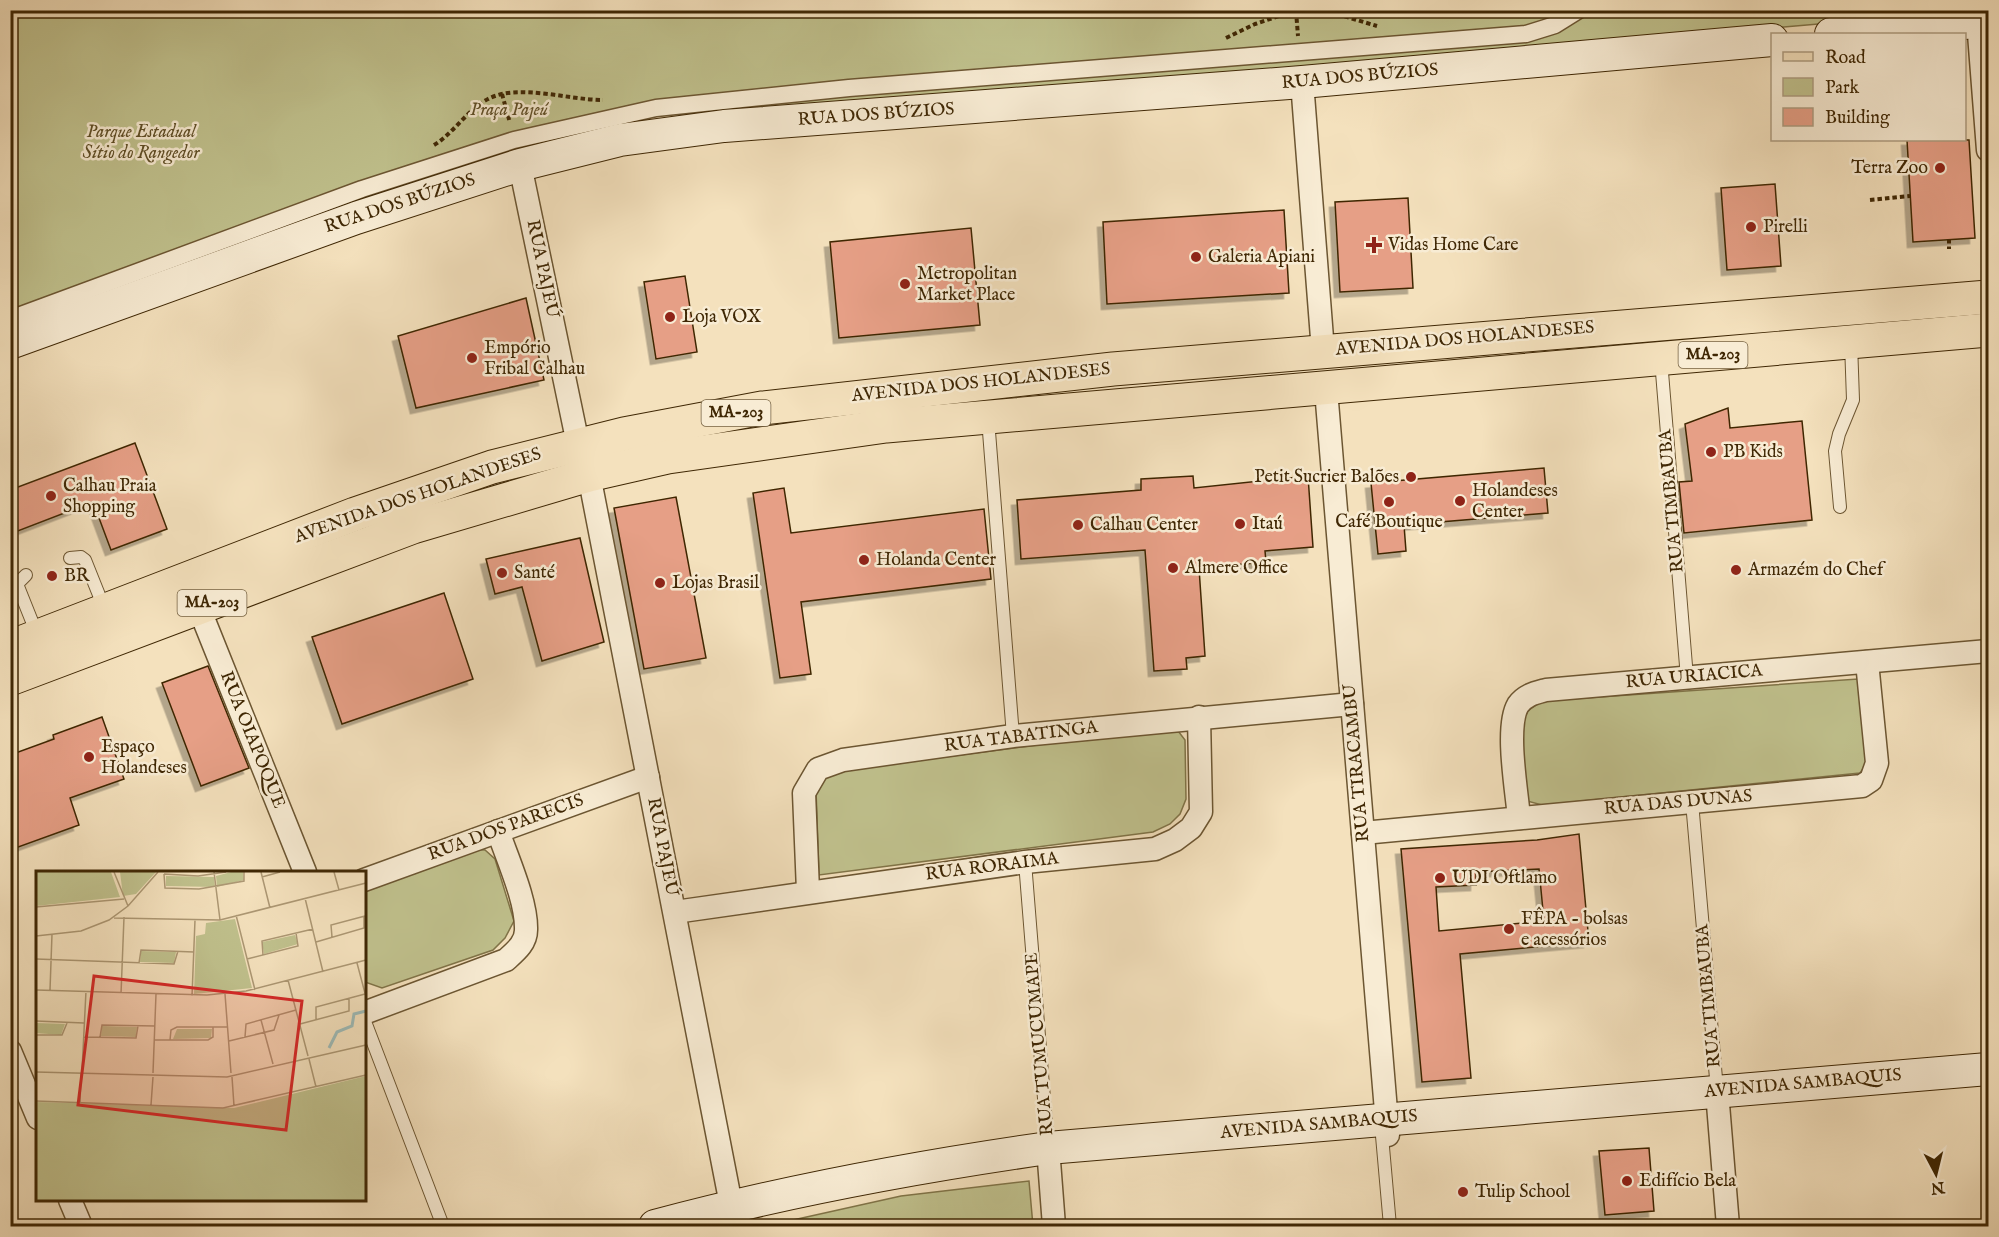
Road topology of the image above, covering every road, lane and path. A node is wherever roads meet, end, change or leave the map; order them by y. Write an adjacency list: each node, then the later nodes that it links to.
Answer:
1 (1579, 10): 13 (street)
2 (1983, 21): 3 (main road); 6 (street)
3 (1843, 33)
4 (1771, 40): 5 (main road, RUA DOS BÚZIOS)
5 (1302, 82): 7 (main road, RUA DOS BÚZIOS); 19 (street)
6 (1989, 150)
7 (520, 165): 17 (main road, RUA DOS BÚZIOS); 25 (street, RUA PAJEÚ)
8 (1910, 196): 9 (path)
9 (1869, 200)
10 (1949, 239): 11 (path)
11 (1949, 249)
12 (1989, 297): 14 (main road, AVENIDA DOS HOLANDESES / MA-203)
13 (10, 319)
14 (1567, 330): 18 (main road, AVENIDA DOS HOLANDESES / MA-203); 21 (main road)
15 (1989, 330): 16 (main road, AVENIDA DOS HOLANDESES / MA-203)
16 (1851, 342): 20 (main road, AVENIDA DOS HOLANDESES / MA-203); 27 (lane)
17 (10, 343)
18 (1397, 344): 19 (main road, AVENIDA DOS HOLANDESES / MA-203); 23 (main road)
19 (1323, 351): 25 (main road, AVENIDA DOS HOLANDESES / MA-203)
20 (1661, 360): 21 (main road, AVENIDA DOS HOLANDESES / MA-203); 35 (lane, RUA TIMBAUBA)
21 (1437, 380): 22 (main road, AVENIDA DOS HOLANDESES / MA-203)
22 (1326, 390): 23 (main road, AVENIDA DOS HOLANDESES / MA-203); 37 (street, RUA TIRACAMBU)
23 (1237, 397): 24 (main road, AVENIDA DOS HOLANDESES / MA-203)
24 (988, 418): 26 (main road, AVENIDA DOS HOLANDESES / MA-203); 39 (lane)
25 (578, 444): 31 (main road, AVENIDA DOS HOLANDESES / MA-203)
26 (589, 475): 30 (main road, AVENIDA DOS HOLANDESES / MA-203); 40 (street, RUA PAJEÚ)
27 (1840, 507)
28 (70, 558): 31 (lane)
29 (26, 575): 32 (lane)
30 (199, 608): 36 (main road, AVENIDA DOS HOLANDESES / MA-203); 46 (street, RUA OIAPOQUE)
31 (105, 611): 32 (main road, AVENIDA DOS HOLANDESES / MA-203)
32 (24, 642)
33 (1989, 651): 34 (street, RUA URIACICA)
34 (1867, 662): 35 (street, RUA URIACICA); 41 (street, RUA DAS DUNAS)
35 (1687, 678): 42 (street, RUA URIACICA)
36 (10, 679)
37 (1352, 704): 38 (street, RUA TABATINGA); 44 (street, RUA TIRACAMBU)
38 (1199, 717): 39 (street, RUA TABATINGA); 45 (street, RUA RORAIMA)
39 (1013, 736): 48 (street, RUA TABATINGA)
40 (648, 777): 43 (street, RUA DOS PARECIS); 49 (street, RUA PAJEÚ)
41 (1692, 802): 42 (street, RUA DAS DUNAS); 55 (lane, RUA TIMBAUBA)
42 (1519, 818): 44 (street, RUA DAS DUNAS)
43 (498, 831): 47 (street, RUA DOS PARECIS); 50 (street)
44 (1363, 833): 57 (street, RUA TIRACAMBU)
45 (1025, 862): 48 (street, RUA RORAIMA); 58 (lane, RUA TUMUCUMAPE)
46 (304, 871)
47 (366, 879)
48 (808, 891): 49 (street, RUA RORAIMA)
49 (675, 912): 60 (street, RUA PAJEÚ)
50 (366, 1012)
51 (366, 1025): 62 (lane)
52 (10, 1052): 56 (street)
53 (1989, 1069): 55 (main road, AVENIDA SAMBAQUIS)
54 (1989, 1085): 55 (main road, AVENIDA SAMBAQUIS)
55 (1718, 1100): 57 (main road, AVENIDA SAMBAQUIS); 66 (street, RUA TIMBAUBA)
56 (36, 1113)
57 (1386, 1130): 58 (main road, AVENIDA SAMBAQUIS); 65 (lane, RUA TIRACAMBU)
58 (1048, 1156): 60 (main road, AVENIDA SAMBAQUIS); 64 (street, RUA TUMUCUMAPE)
59 (70, 1201): 61 (street)
60 (726, 1217): 63 (main road, AVENIDA SAMBAQUIS)
61 (81, 1227)
62 (443, 1227)
63 (655, 1227)
64 (1054, 1227)
65 (1390, 1227)
66 (1728, 1227)

